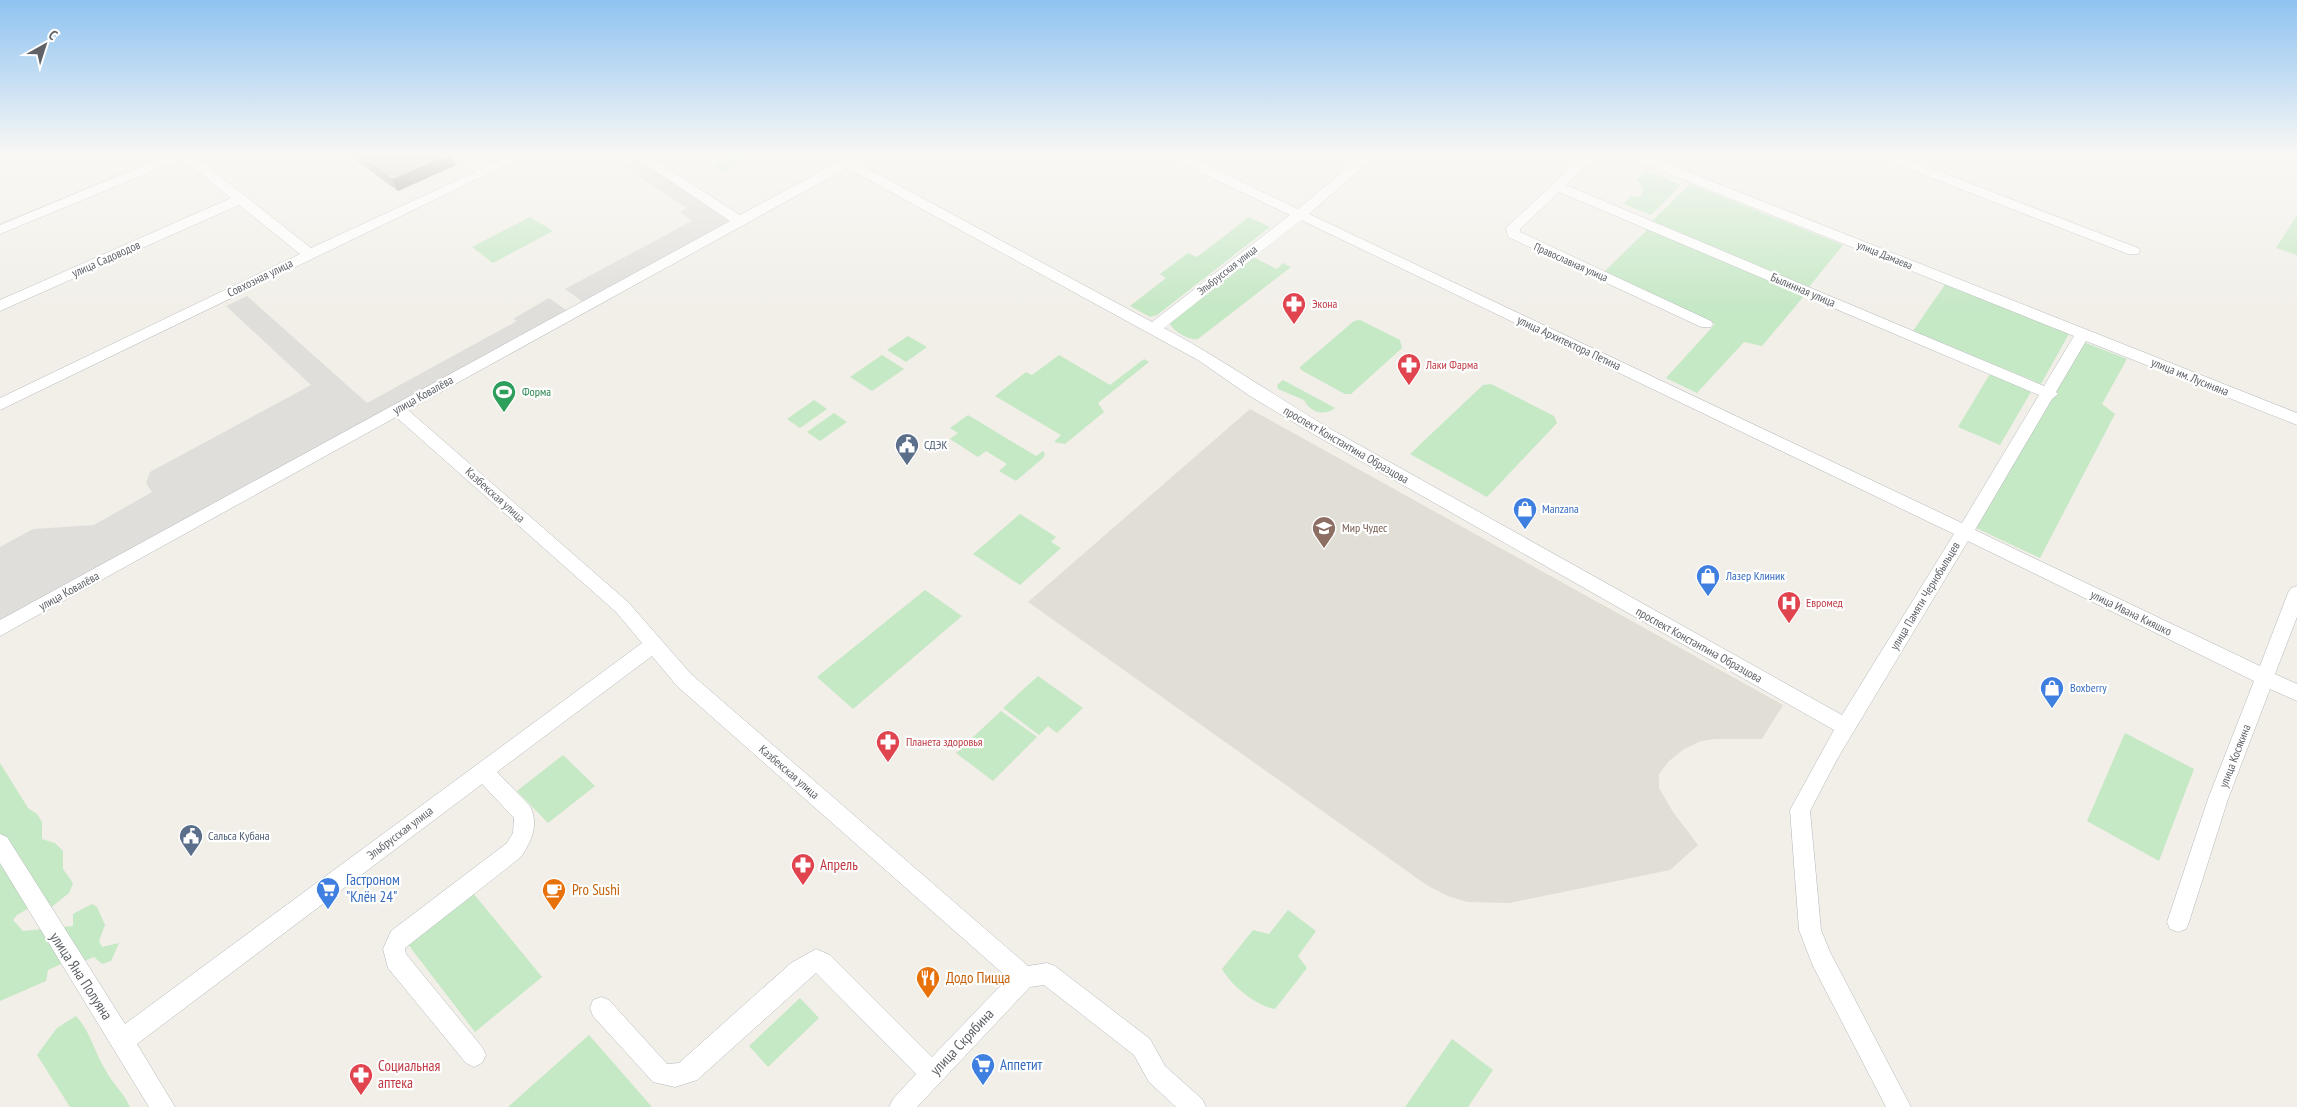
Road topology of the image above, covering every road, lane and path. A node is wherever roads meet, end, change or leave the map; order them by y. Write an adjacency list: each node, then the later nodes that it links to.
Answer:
1 (59, 206): 16 (street)
2 (226, 206): 19 (street, улица Садоводов)
3 (246, 206): 18 (street)
4 (412, 206): 18 (street, Совхозная улица)
5 (715, 206): 15 (street)
6 (768, 206): 15 (street, улица Ковалёва)
7 (926, 206): 21 (street, проспект Константина Образцова)
8 (1280, 206): 14 (street, улица Архитектора Петина)
9 (1310, 206): 14 (street, Эльбрусская улица)
10 (1536, 206): 20 (street, Православная улица)
11 (1603, 206): 23 (street, Былинная улица)
12 (1761, 206): 22 (street, улица Дамаева)
13 (2017, 206): 17 (street)
14 (1299, 215): 21 (street, Эльбрусская улица); 27 (street, улица Архитектора Петина)
15 (739, 221): 25 (street, улица Ковалёва)
16 (0, 230)
17 (2134, 251)
18 (309, 254): 24 (street, Совхозная улица)
19 (0, 306)
20 (1706, 324)
21 (1153, 329): 33 (street, проспект Константина Образцова)
22 (2083, 334): 23 (street, улица Памяти Чернобыльцев); 26 (street, улица им. Лусиняна)
23 (2050, 394): 27 (street, улица Памяти Чернобыльцев)
24 (0, 405)
25 (397, 409): 29 (street, улица Ковалёва); 30 (street, Казбекская улица)
26 (2297, 419)
27 (1965, 532): 31 (street, улица Ивана Кияшко); 33 (street, улица Памяти Чернобыльцев)
28 (2297, 592): 31 (street, улица Косякина)
29 (0, 630)
30 (654, 644): 34 (street, Эльбрусская улица); 37 (street, Казбекская улица)
31 (2265, 678): 32 (street, улица Ивана Кияшко); 36 (street, улица Косякина)
32 (2297, 693)
33 (1846, 727): 45 (street, улица Памяти Чернобыльцев)
34 (483, 771): 39 (street, Эльбрусская улица); 40 (street)
35 (0, 844): 39 (street, улица Яна Полуяна)
36 (2178, 922)
37 (1024, 977): 41 (street, улица Скрябина); 44 (street)
38 (601, 1008): 41 (street)
39 (120, 1038): 42 (street, улица Яна Полуяна)
40 (474, 1055)
41 (933, 1074): 43 (street, улица Скрябина)
42 (163, 1107)
43 (901, 1107)
44 (1194, 1107)
45 (1899, 1107)

